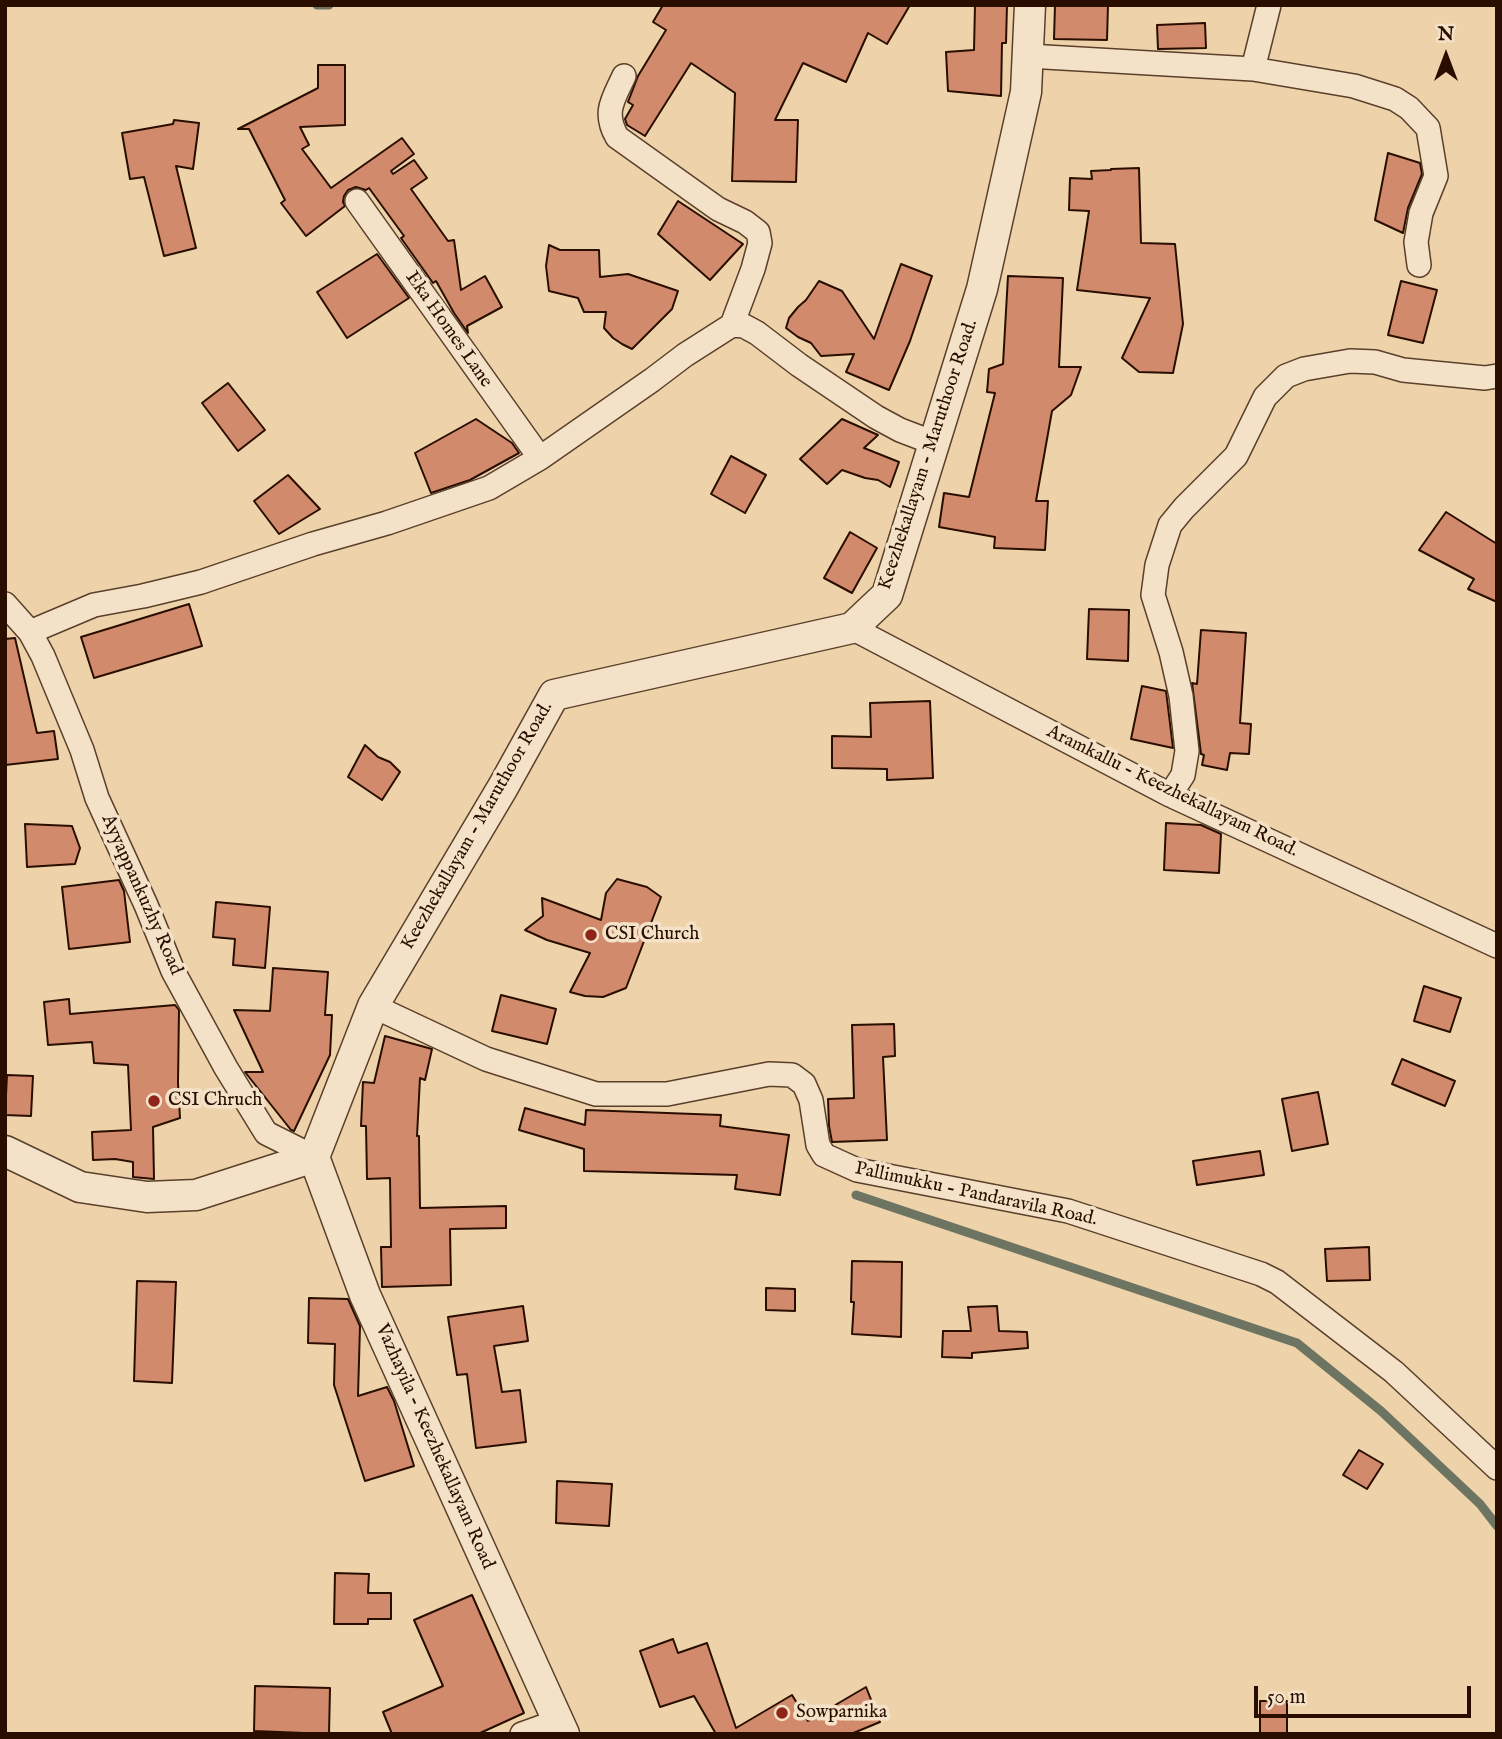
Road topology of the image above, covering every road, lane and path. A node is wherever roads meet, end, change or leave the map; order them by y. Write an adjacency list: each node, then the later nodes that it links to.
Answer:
1 (1030, 5): 3 (street, Keezhekallayam - Maruthoor Road.)
2 (1269, 5): 4 (street)
3 (1028, 56): 4 (street); 10 (street, Keezhekallayam - Maruthoor Road.)
4 (1253, 69): 7 (street)
5 (624, 76): 8 (street)
6 (357, 201): 11 (street, Eka Homes Lane)
7 (1419, 265)
8 (732, 325): 10 (street); 11 (street)
9 (1497, 376): 15 (street)
10 (934, 443): 13 (street, Keezhekallayam - Maruthoor Road.)
11 (540, 458): 14 (street)
12 (5, 604): 14 (street, Ayyappankuzhy Road)
13 (852, 628): 15 (street, Aramkallu - Keezhekallayam Road.); 17 (street, Keezhekallayam - Maruthoor Road.)
14 (30, 632): 19 (street, Ayyappankuzhy Road)
15 (1170, 795): 16 (street, Aramkallu - Keezhekallayam Road.)
16 (1497, 947)
17 (373, 1006): 19 (street, Keezhekallayam - Maruthoor Road.); 20 (street, Pallimukku - Pandaravila Road.)
18 (5, 1151): 19 (street)
19 (314, 1157): 21 (street, Vazhayila - Keezhekallayam Road)
20 (1497, 1468)
21 (561, 1727): 22 (street)
22 (522, 1734)

